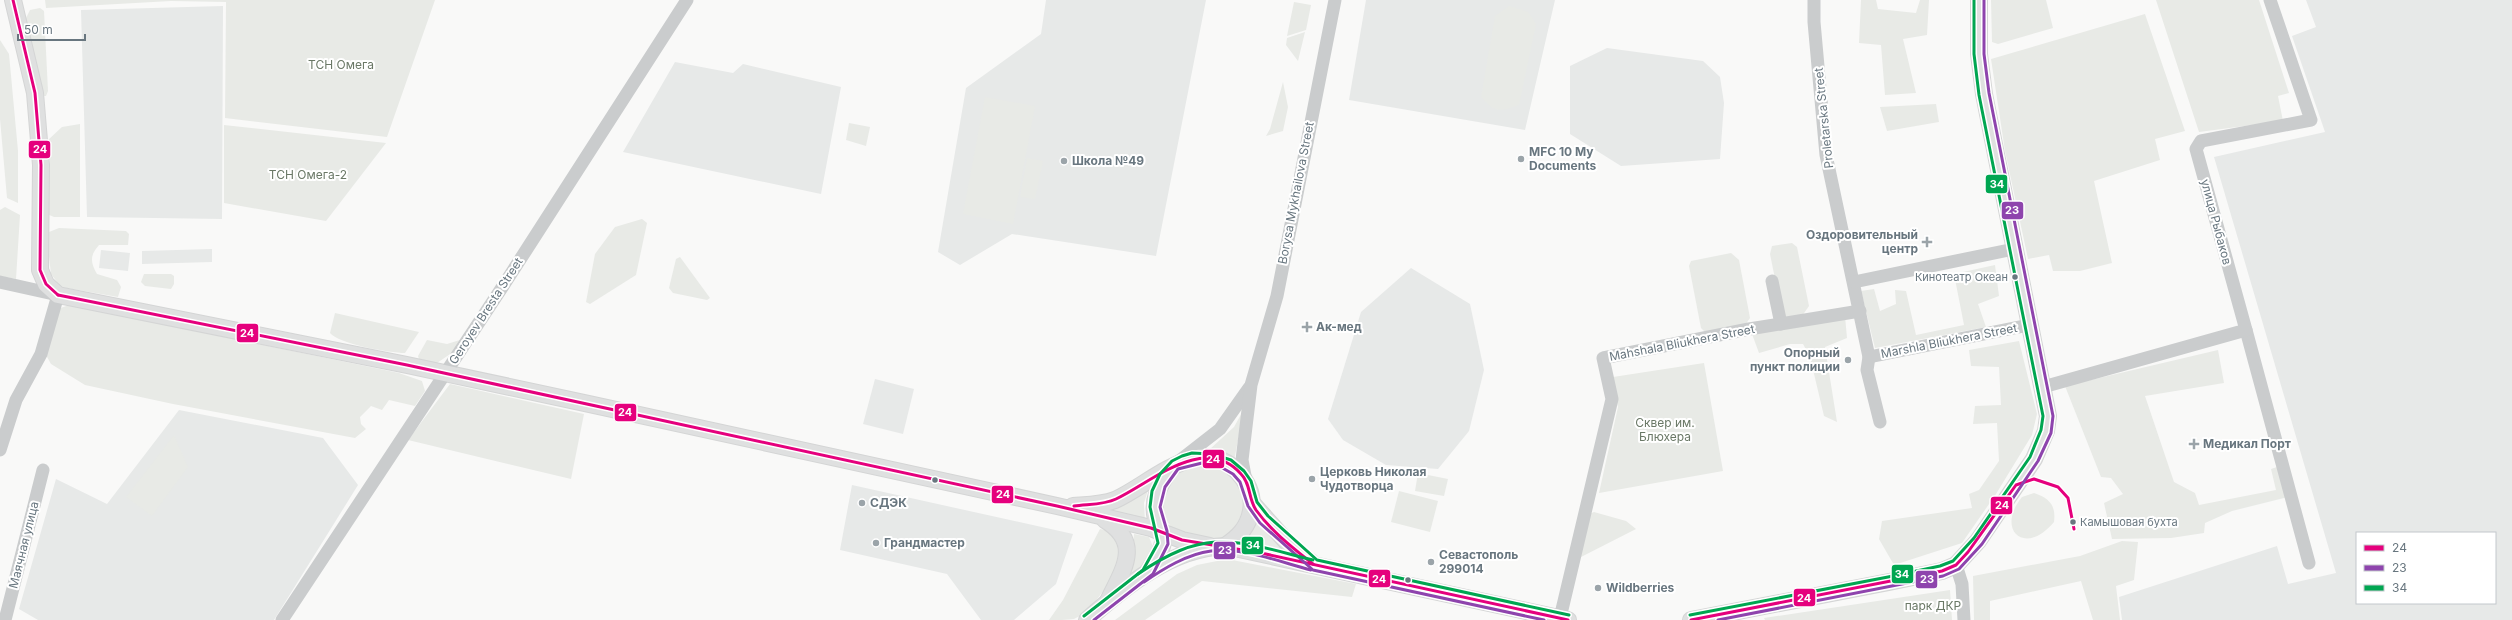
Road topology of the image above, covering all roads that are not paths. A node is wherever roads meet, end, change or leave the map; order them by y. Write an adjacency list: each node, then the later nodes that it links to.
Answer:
1 (13, 0): 11 (main road)
2 (687, 0): 17 (street, Geroyev Bresta Street)
3 (1335, 0): 18 (street, Borysa Mykhailova Street)
4 (1814, 0): 10 (street, Proletarska Street)
5 (1979, 0): 7 (main road)
6 (2270, 0): 15 (street, улица Рыбаков)
7 (2014, 249): 10 (street); 14 (main road)
8 (1772, 281): 13 (street)
9 (0, 282): 11 (street)
10 (1854, 282): 12 (street, Proletarska Street)
11 (58, 295): 17 (main road); 21 (street)
12 (1860, 311): 13 (street, Mahshala Bliukhera Street); 16 (street, Proletarska Street)
13 (1781, 324): 35 (street, Mahshala Bliukhera Street)
14 (2029, 325): 16 (street, Marshla Bliukhera Street); 19 (main road)
15 (2246, 330): 19 (street); 30 (street)
16 (1869, 357): 20 (street, Proletarska Street)
17 (445, 374): 26 (main road); 37 (street, Geroyev Bresta Street)
18 (1251, 385): 22 (street, Borysa Mykhailova Street); 24 (street, Borysa Mykhailova Street)
19 (2043, 387): 32 (main road)
20 (1880, 422)
21 (0, 450)
22 (1170, 469): 24 (main road); 26 (main road); 28 (main road)
23 (43, 470): 36 (street, Маячная улица)
24 (1246, 480): 25 (main road)
25 (1252, 503): 29 (main road); 31 (main road)
26 (1057, 506): 27 (main road)
27 (1101, 517): 28 (main road); 34 (main road)
28 (1164, 533): 29 (main road); 33 (main road)
29 (1218, 546): 31 (main road); 33 (main road)
30 (2309, 563)
31 (1315, 565): 35 (main road)
32 (1956, 565): 39 (main road); 40 (street)
33 (1148, 572): 34 (main road)
34 (1108, 602): 38 (main road)
35 (1564, 619)
36 (5, 620)
37 (282, 620)
38 (1087, 620)
39 (1691, 620)
40 (1964, 620)

